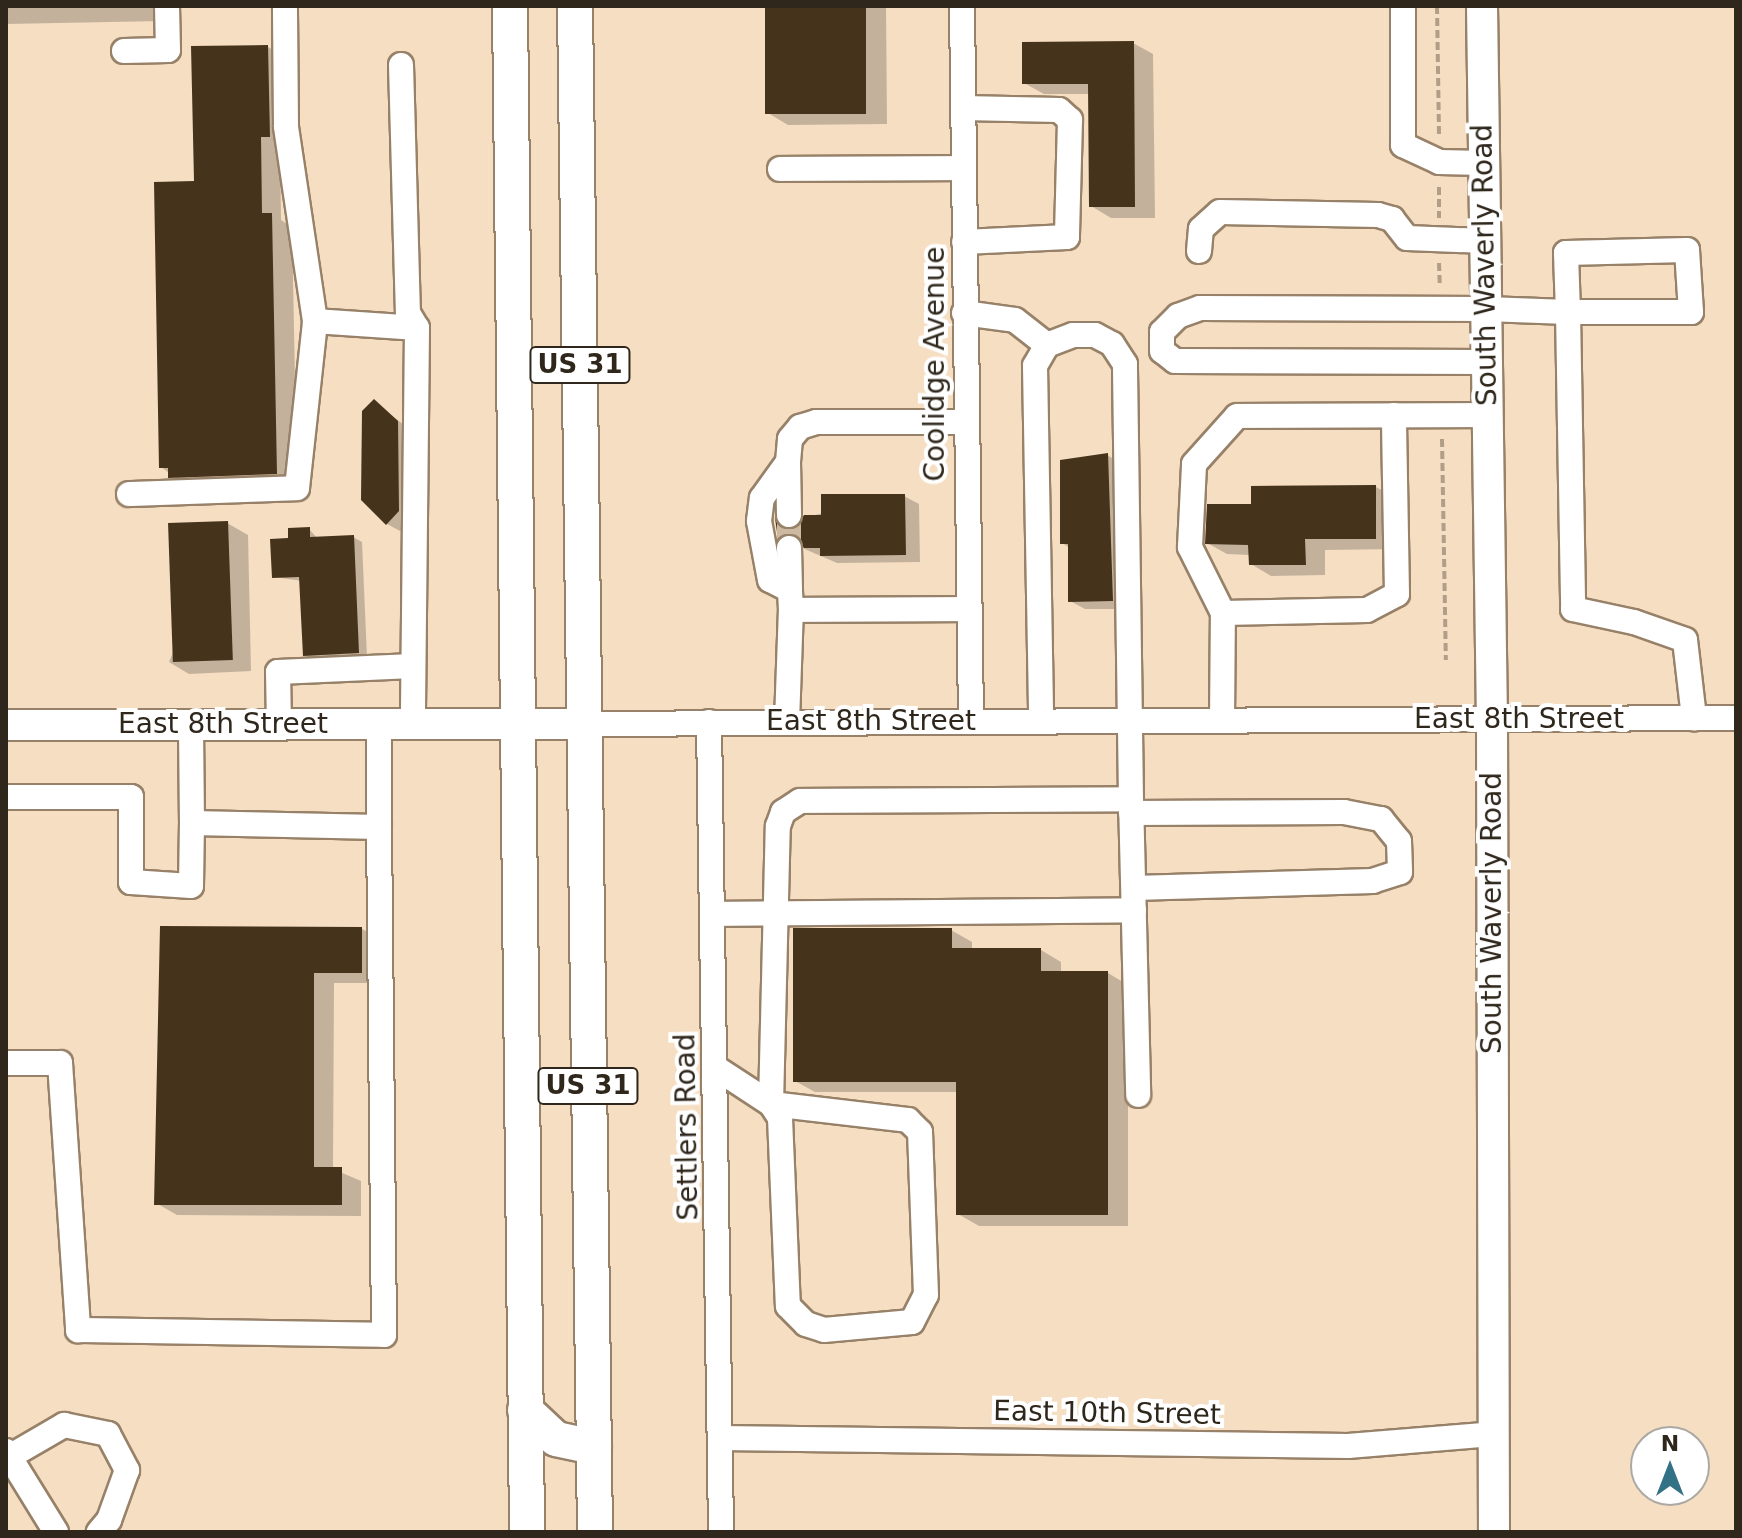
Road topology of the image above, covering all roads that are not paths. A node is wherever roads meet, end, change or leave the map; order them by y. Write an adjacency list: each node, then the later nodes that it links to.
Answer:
1 (167, 6): 9 (street)
2 (285, 6): 21 (street)
3 (510, 6): 52 (highway, US 31)
4 (555, 6): 23 (highway)
5 (575, 6): 23 (highway, US 31)
6 (962, 6): 11 (street, Coolidge Avenue)
7 (1403, 6): 12 (street)
8 (1482, 6): 12 (main road, South Waverly Road)
9 (124, 51)
10 (401, 65): 22 (street)
11 (963, 108): 13 (street, Coolidge Avenue); 16 (street)
12 (1484, 163): 15 (main road, South Waverly Road)
13 (963, 168): 14 (street); 16 (street, Coolidge Avenue)
14 (780, 169)
15 (1485, 241): 17 (street); 18 (main road, South Waverly Road)
16 (964, 242): 20 (street, Coolidge Avenue)
17 (1199, 251)
18 (1486, 309): 19 (street); 25 (street); 26 (main road, South Waverly Road)
19 (1568, 312): 19 (street); 39 (street)
20 (964, 313): 24 (street); 30 (street, Coolidge Avenue)
21 (315, 321): 22 (street); 32 (street)
22 (417, 328): 38 (street)
23 (579, 341): 53 (highway, US 31)
24 (1047, 345): 27 (street); 42 (street)
25 (1162, 351): 26 (street); 27 (street)
26 (1486, 362): 29 (main road, South Waverly Road)
27 (1125, 364): 43 (street)
28 (1394, 415): 29 (street); 37 (street); 37 (street)
29 (1487, 415): 45 (main road, South Waverly Road)
30 (965, 422): 31 (street); 36 (street, Coolidge Avenue)
31 (788, 462): 33 (street); 35 (street)
32 (129, 494)
33 (789, 515)
34 (789, 548): 35 (street)
35 (790, 600): 36 (street); 47 (street)
36 (967, 609): 41 (street, Coolidge Avenue)
37 (1223, 613): 44 (street)
38 (413, 666): 49 (street); 51 (street)
39 (1694, 718): 40 (street, East 8th Street); 45 (street, East 8th Street)
40 (1736, 718)
41 (971, 720): 42 (street, East 8th Street); 47 (street, East 8th Street)
42 (1041, 720): 43 (street, East 8th Street)
43 (1128, 720): 44 (street, East 8th Street); 56 (street)
44 (1222, 720): 45 (street, East 8th Street)
45 (1492, 720): 67 (main road, South Waverly Road)
46 (709, 722): 47 (street, East 8th Street); 53 (street, East 8th Street); 61 (street, Settlers Road)
47 (787, 722)
48 (191, 724): 49 (main road, East 8th Street); 54 (main road, East 8th Street); 57 (street)
49 (279, 724): 50 (main road, East 8th Street)
50 (379, 724): 51 (main road, East 8th Street); 58 (street)
51 (413, 724): 52 (main road, East 8th Street)
52 (515, 724): 53 (main road, East 8th Street); 66 (highway, US 31)
53 (581, 724): 69 (highway, US 31)
54 (6, 725)
55 (6, 797): 57 (street)
56 (1131, 806): 59 (street); 59 (street); 60 (street)
57 (192, 823): 58 (street)
58 (379, 827): 62 (street)
59 (1134, 899): 60 (street); 64 (street)
60 (774, 913): 61 (street); 65 (street)
61 (715, 914): 63 (street, Settlers Road)
62 (6, 1063)
63 (716, 1068): 65 (street); 68 (street, Settlers Road)
64 (1138, 1095)
65 (771, 1104): 65 (street)
66 (525, 1410): 69 (highway); 73 (highway, US 31)
67 (1493, 1434): 68 (street, East 10th Street); 76 (main road, South Waverly Road)
68 (720, 1438): 75 (street, Settlers Road)
69 (594, 1447): 74 (highway, US 31)
70 (8, 1454): 71 (street); 72 (street)
71 (56, 1532)
72 (99, 1532)
73 (527, 1532)
74 (595, 1532)
75 (721, 1532)
76 (1494, 1532)

